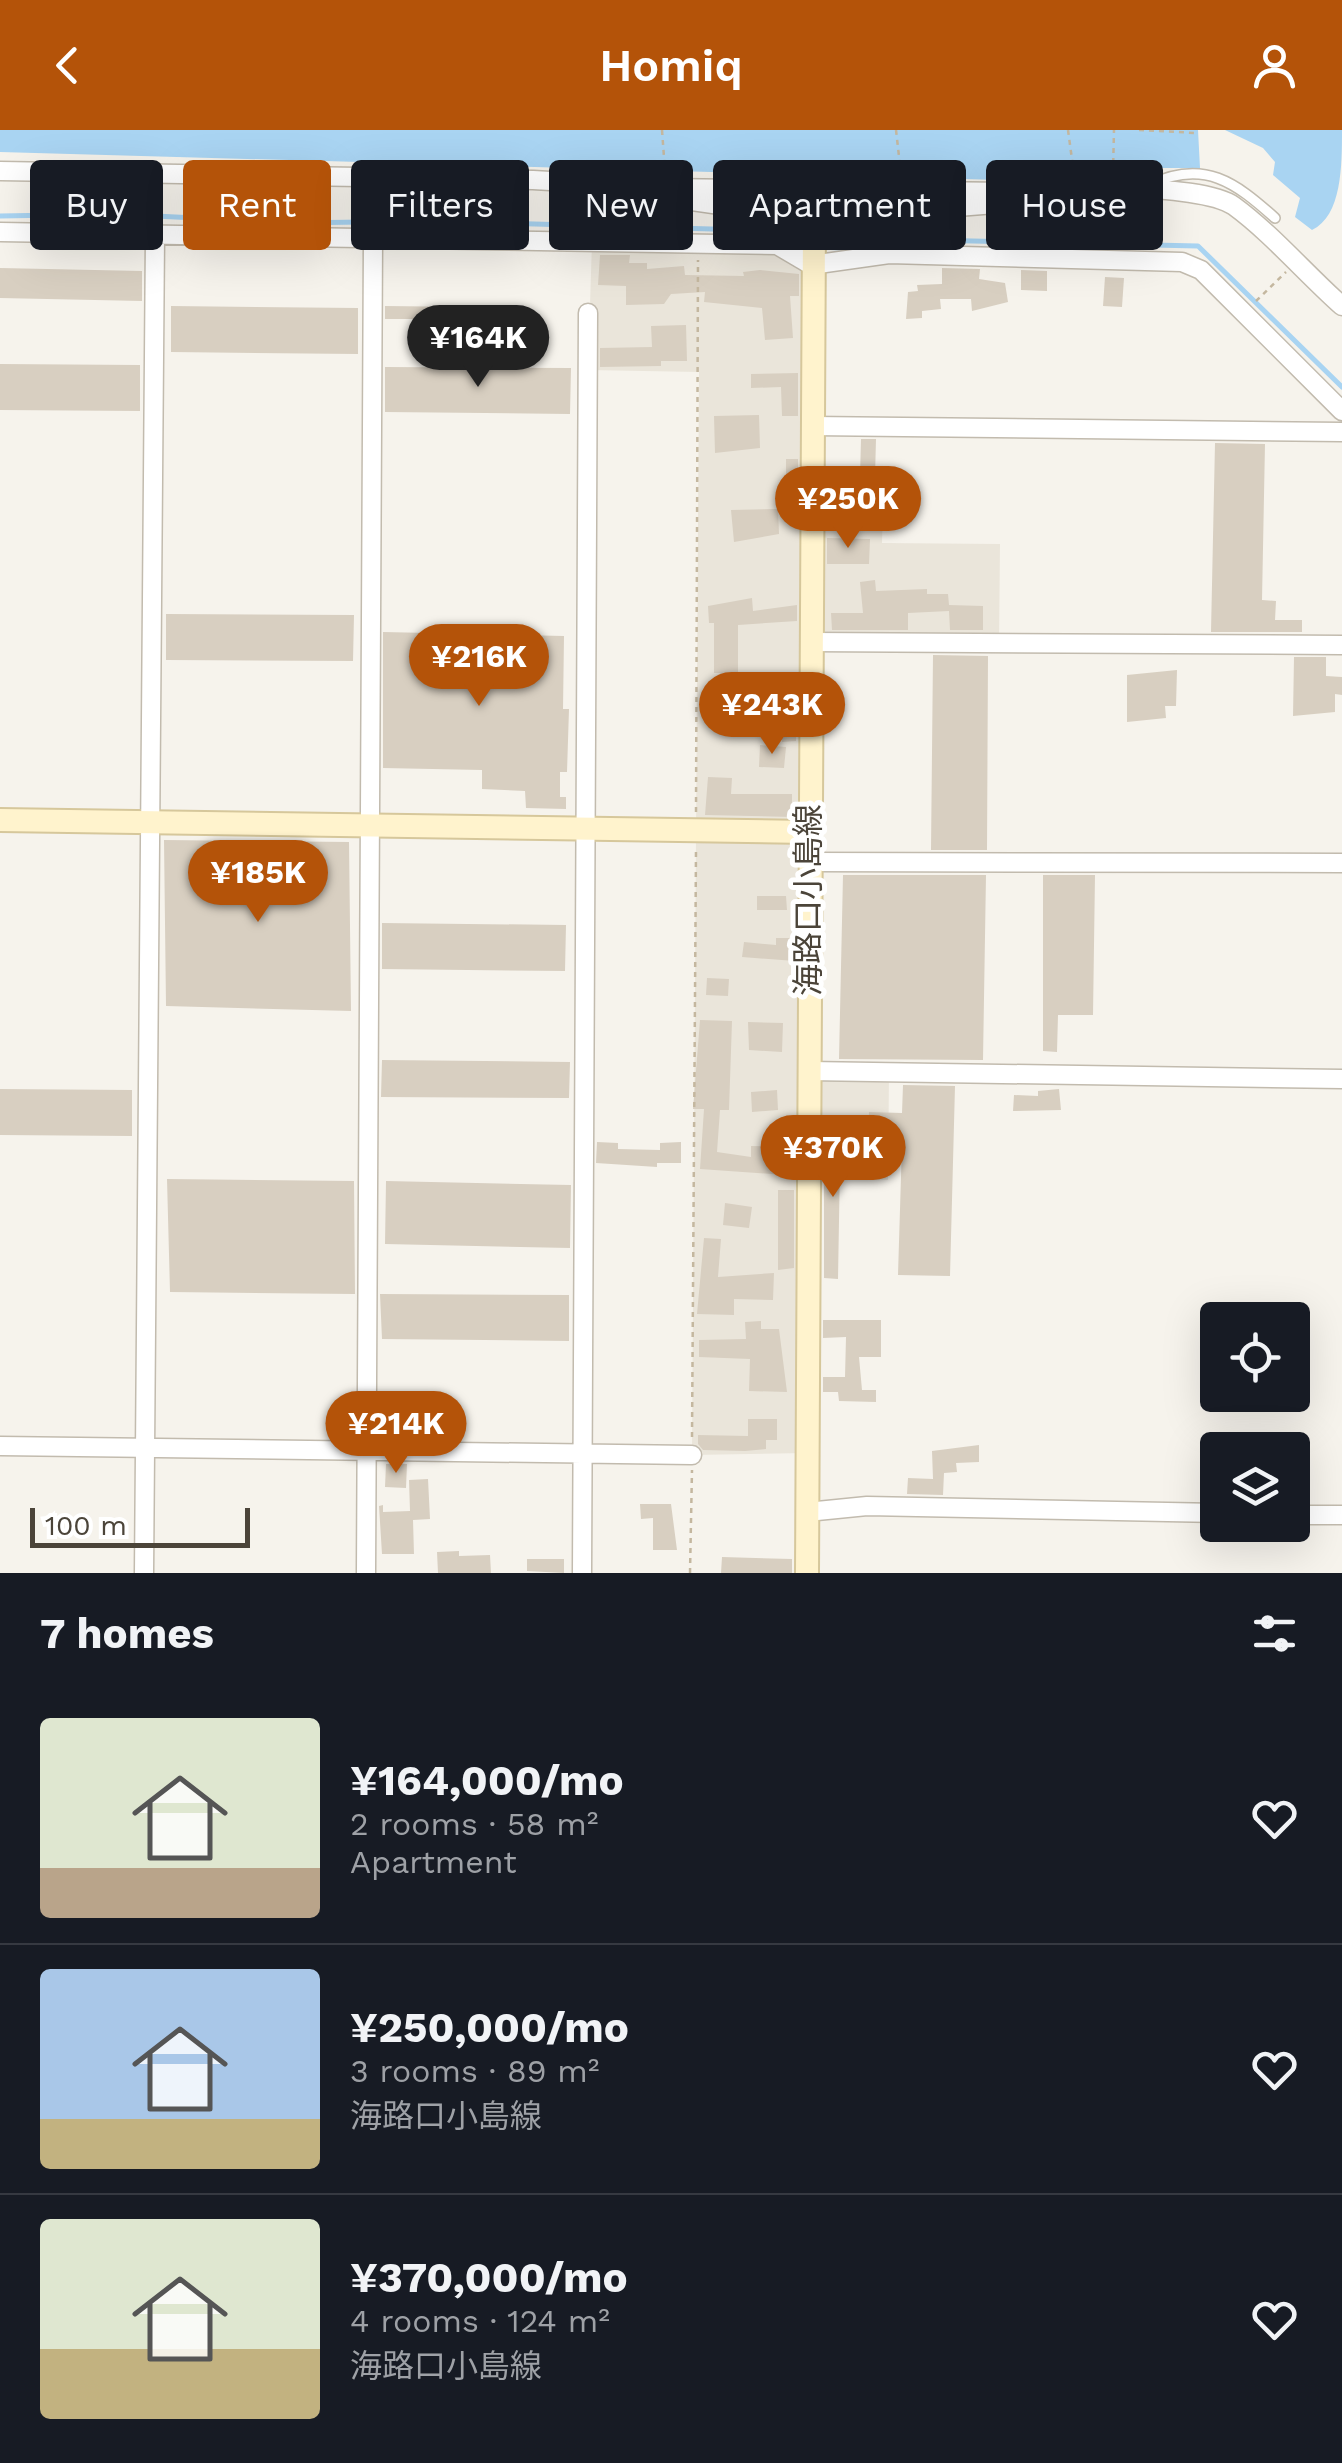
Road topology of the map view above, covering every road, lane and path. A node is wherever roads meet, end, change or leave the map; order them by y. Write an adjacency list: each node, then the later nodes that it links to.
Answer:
1 (662, 130): 7 (path)
2 (896, 130): 8 (path)
3 (1068, 130): 9 (path)
4 (1114, 130): 10 (path)
5 (1140, 130): 6 (path)
6 (1196, 133)
7 (664, 160)
8 (899, 160)
9 (1073, 160)
10 (1113, 160)
11 (0, 171): 13 (street)
12 (1163, 180): 17 (lane)
13 (549, 182)
14 (693, 188): 15 (street)
15 (986, 191)
16 (1163, 192): 29 (street)
17 (1275, 218)
18 (0, 232): 19 (street)
19 (30, 233)
20 (163, 235): 21 (street)
21 (351, 238)
22 (529, 240): 23 (street)
23 (698, 243): 24 (street); 42 (path)
24 (713, 243)
25 (155, 250): 39 (street)
26 (373, 250): 40 (street)
27 (812, 250): 34 (main road, 海路口小島線)
28 (827, 250): 33 (street)
29 (1294, 264): 30 (path); 31 (street)
30 (1263, 294)
31 (1342, 306)
32 (588, 313): 41 (street)
33 (1342, 411)
34 (812, 426): 35 (street); 36 (main road, 海路口小島線)
35 (1342, 432)
36 (810, 642): 37 (street); 43 (main road, 海路口小島線)
37 (1342, 645)
38 (0, 820): 39 (main road)
39 (151, 822): 40 (main road); 49 (street)
40 (368, 826): 41 (main road); 50 (street)
41 (589, 830): 42 (main road); 51 (street)
42 (696, 831): 43 (main road); 52 (path)
43 (808, 832): 44 (main road, 海路口小島線)
44 (808, 862): 45 (street); 46 (main road, 海路口小島線)
45 (1342, 863)
46 (809, 1071): 47 (street); 53 (main road, 海路口小島線)
47 (1342, 1078)
48 (0, 1446): 49 (street)
49 (146, 1449): 50 (street); 57 (street)
50 (366, 1452): 51 (street); 58 (street)
51 (584, 1454): 52 (street); 59 (street)
52 (692, 1455): 60 (path)
53 (807, 1512): 54 (street); 61 (main road, 海路口小島線)
54 (1200, 1514)
55 (1310, 1515): 56 (street)
56 (1342, 1516)
57 (144, 1573)
58 (366, 1573)
59 (582, 1573)
60 (690, 1573)
61 (807, 1573)

